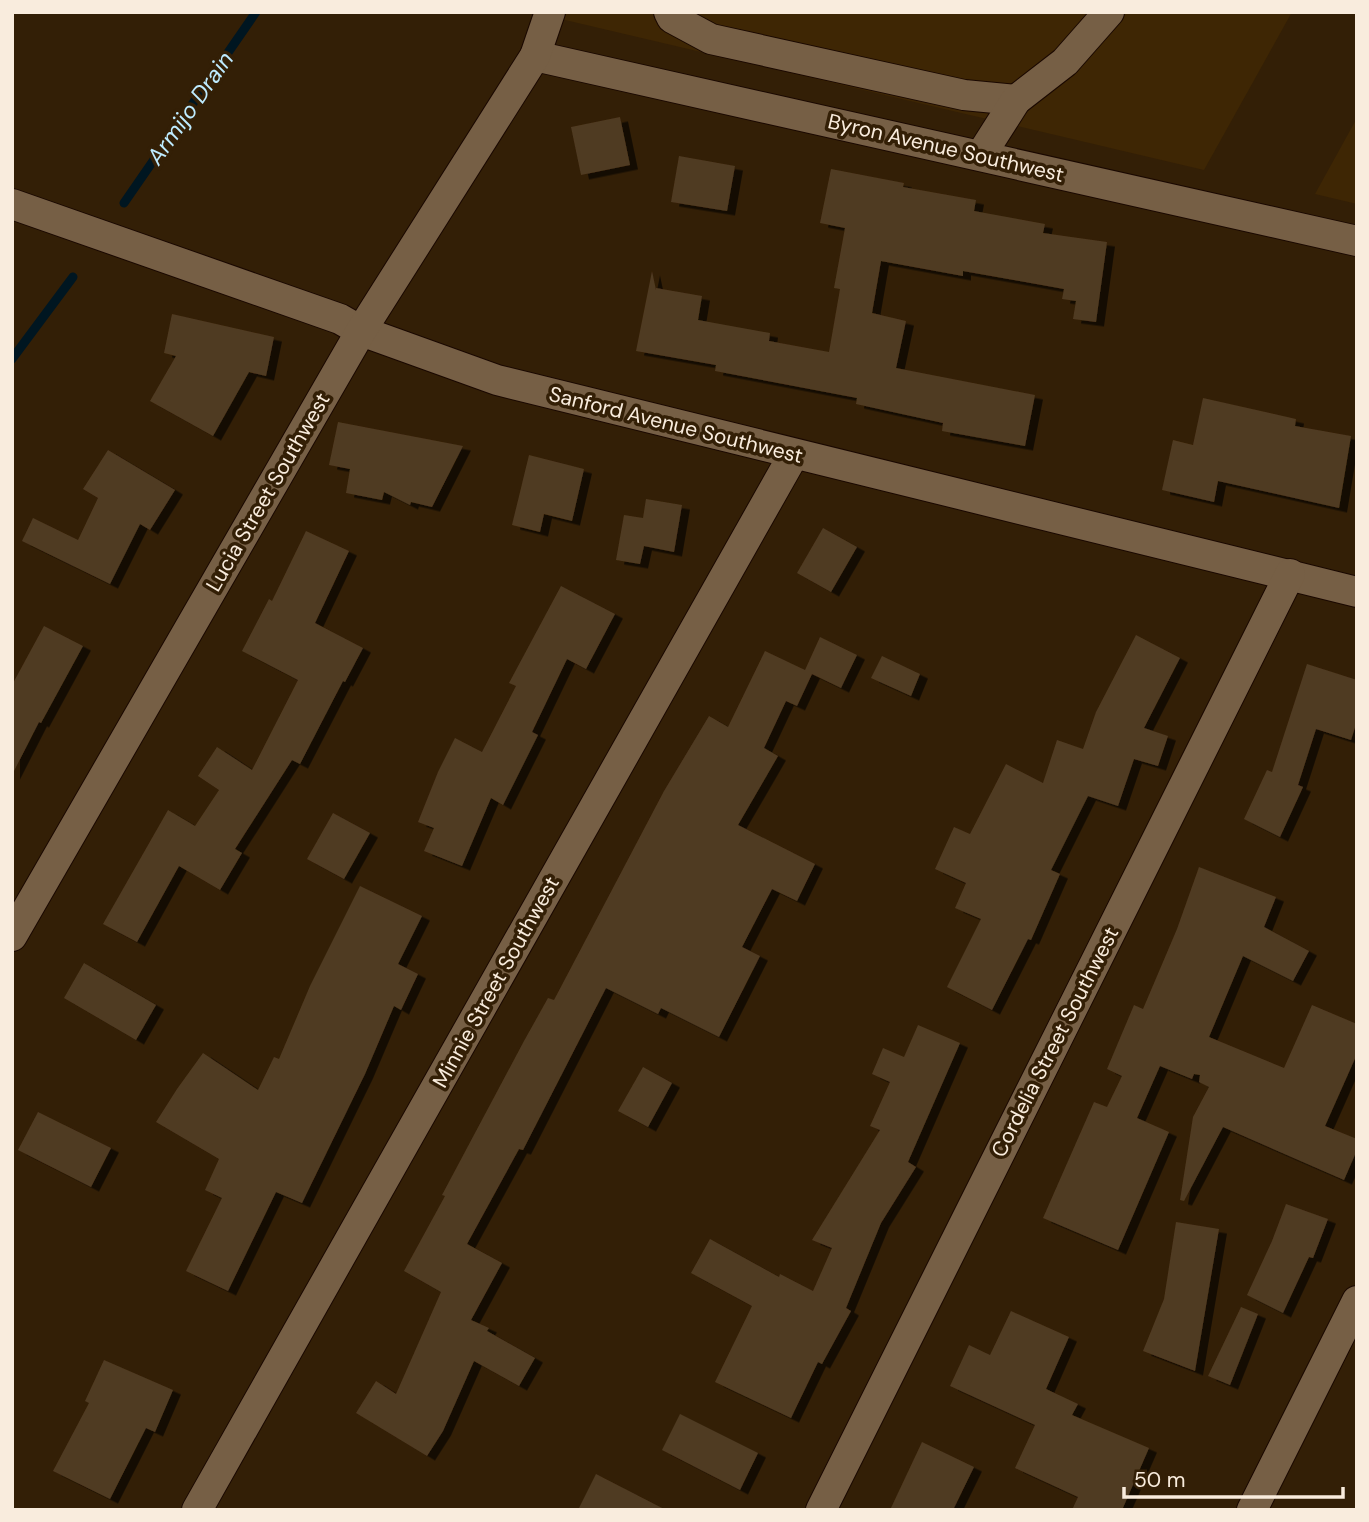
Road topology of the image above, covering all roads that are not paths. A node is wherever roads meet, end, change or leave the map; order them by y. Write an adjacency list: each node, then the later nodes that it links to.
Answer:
1 (550, 12): 4 (street, Lucia Street Southwest)
2 (669, 12): 5 (street)
3 (1109, 12): 5 (street)
4 (535, 56): 6 (street, Byron Avenue Southwest); 9 (street, Lucia Street Southwest)
5 (1016, 100): 6 (street)
6 (981, 155): 8 (street, Byron Avenue Southwest)
7 (12, 204): 9 (street, Sanford Avenue Southwest)
8 (1357, 241)
9 (361, 331): 10 (street, Sanford Avenue Southwest); 13 (street, Lucia Street Southwest)
10 (794, 454): 11 (street, Sanford Avenue Southwest); 15 (street, Minnie Street Southwest)
11 (1290, 574): 12 (street, Sanford Avenue Southwest); 16 (street, Cordelia Street Southwest)
12 (1357, 592)
13 (12, 936)
14 (1357, 1301): 17 (street)
15 (197, 1510)
16 (821, 1510)
17 (1252, 1510)

